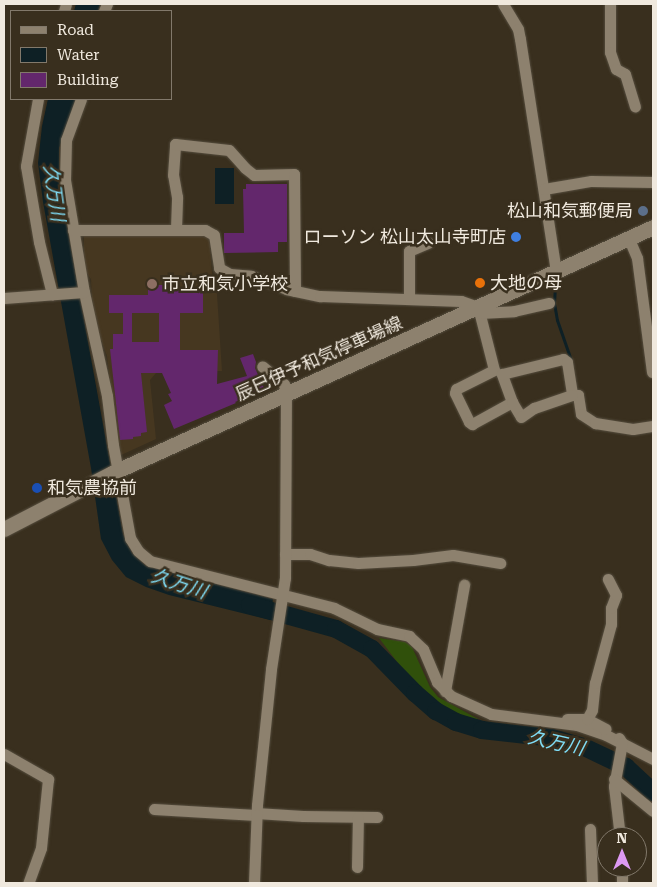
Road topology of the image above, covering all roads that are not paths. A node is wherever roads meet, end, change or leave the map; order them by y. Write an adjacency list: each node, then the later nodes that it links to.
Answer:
1 (503, 4): 7 (street)
2 (610, 4): 5 (street)
3 (38, 100): 16 (street)
4 (81, 100): 10 (street)
5 (635, 106)
6 (653, 182): 7 (street)
7 (544, 188): 13 (street)
8 (653, 227): 11 (main road, 辰巳伊予和気停車場線)
9 (176, 229): 10 (street); 14 (street); 14 (street)
10 (73, 230): 15 (street)
11 (629, 239): 13 (main road, 辰巳伊予和気停車場線); 19 (street)
12 (428, 243): 18 (street)
13 (556, 272): 21 (main road, 辰巳伊予和気停車場線)
14 (294, 291): 18 (street)
15 (82, 292): 16 (street); 30 (street)
16 (53, 294): 17 (street)
17 (4, 298)
18 (410, 298): 21 (street)
19 (648, 302): 22 (street)
20 (549, 303): 21 (street)
21 (479, 310): 24 (street); 26 (main road, 辰巳伊予和気停車場線)
22 (652, 355): 25 (street)
23 (262, 366): 26 (street)
24 (498, 372): 27 (street); 28 (street); 28 (street)
25 (652, 372)
26 (286, 395): 30 (main road, 辰巳伊予和気停車場線); 32 (street)
27 (572, 395): 28 (street); 29 (street)
28 (512, 402)
29 (653, 426)
30 (115, 472): 31 (main road, 辰巳伊予和気停車場線); 36 (street)
31 (4, 529)
32 (285, 554): 33 (street); 36 (street)
33 (500, 563)
34 (608, 579): 38 (street)
35 (464, 586): 37 (street)
36 (283, 597): 37 (street); 46 (street)
37 (445, 691): 39 (street)
38 (587, 719): 39 (street); 40 (street)
39 (549, 720): 40 (street)
40 (621, 745): 42 (street); 43 (street)
41 (4, 754): 52 (street)
42 (653, 759)
43 (614, 778): 45 (street); 49 (street)
44 (154, 808): 46 (street)
45 (653, 811)
46 (256, 814): 47 (street); 53 (street)
47 (358, 817): 48 (street); 51 (street)
48 (377, 817)
49 (619, 827)
50 (590, 829): 54 (street)
51 (357, 867)
52 (28, 883)
53 (254, 883)
54 (592, 883)

